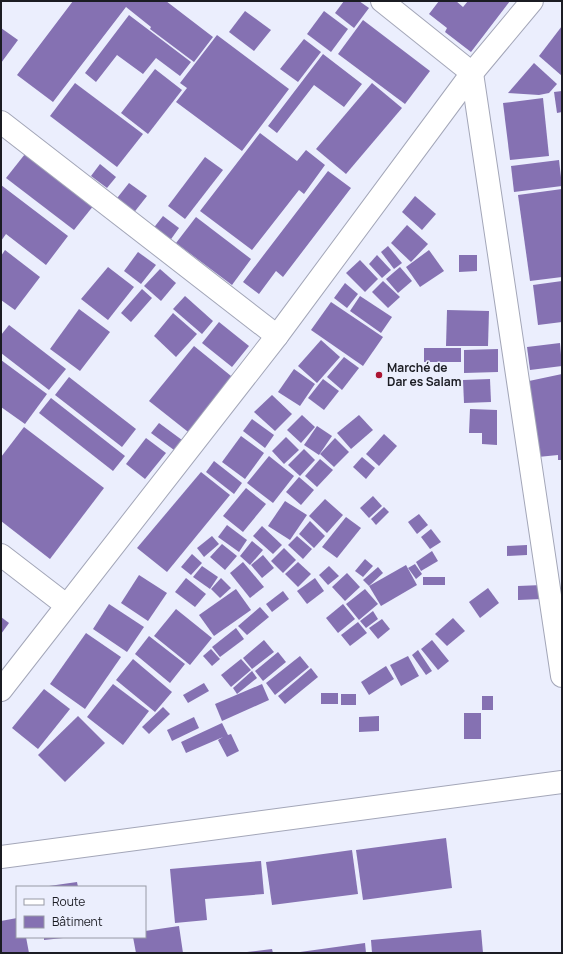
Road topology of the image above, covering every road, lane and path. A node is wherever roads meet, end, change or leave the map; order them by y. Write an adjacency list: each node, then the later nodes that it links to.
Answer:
1 (382, 1): 3 (street)
2 (532, 1): 3 (street)
3 (472, 73): 5 (street); 8 (street)
4 (1, 122): 5 (street)
5 (277, 336): 7 (street)
6 (1, 555): 7 (street)
7 (66, 605): 9 (street)
8 (562, 676)
9 (1, 690)
10 (562, 782): 11 (street)
11 (1, 857)

